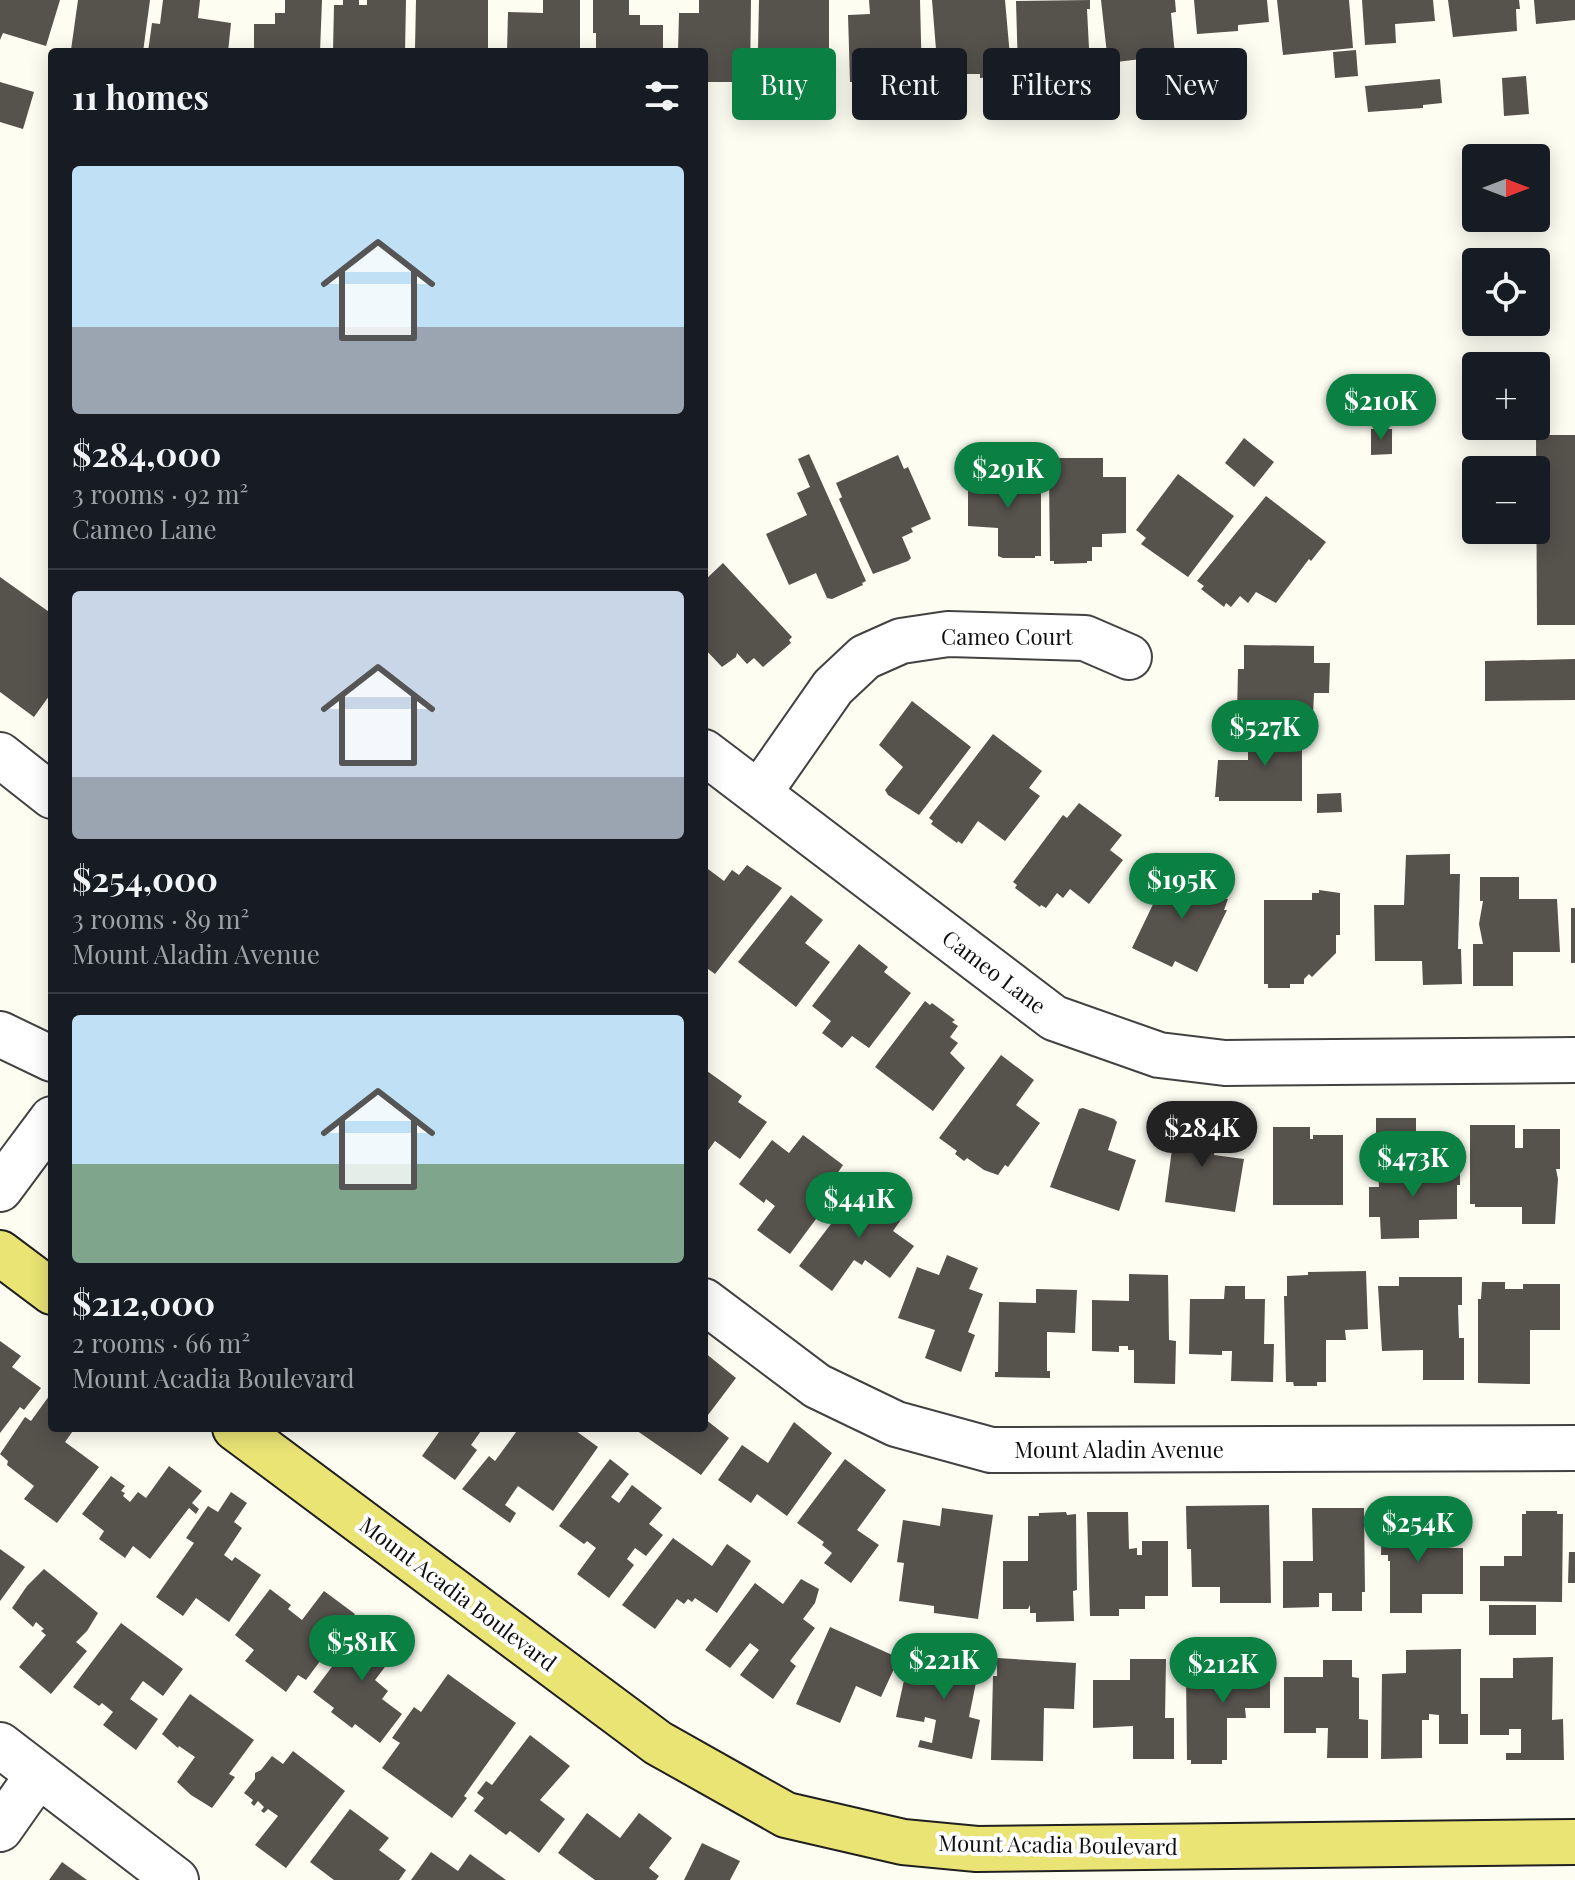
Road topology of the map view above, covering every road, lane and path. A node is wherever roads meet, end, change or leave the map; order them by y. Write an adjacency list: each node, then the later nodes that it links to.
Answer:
1 (1129, 657): 5 (street, Cameo Court)
2 (0, 755): 4 (street)
3 (708, 755): 5 (street, Cameo Lane)
4 (48, 793)
5 (759, 793): 8 (street, Cameo Lane)
6 (0, 1034): 7 (street)
7 (48, 1057)
8 (1575, 1060)
9 (48, 1124): 10 (street)
10 (0, 1189)
11 (0, 1253): 12 (main road)
12 (48, 1289)
13 (708, 1304): 15 (street, Mount Aladin Avenue)
14 (240, 1432): 19 (main road, Mount Acadia Boulevard)
15 (1575, 1448)
16 (0, 1745): 17 (street)
17 (38, 1775): 18 (street); 20 (street)
18 (0, 1829)
19 (1575, 1842)
20 (176, 1880)

